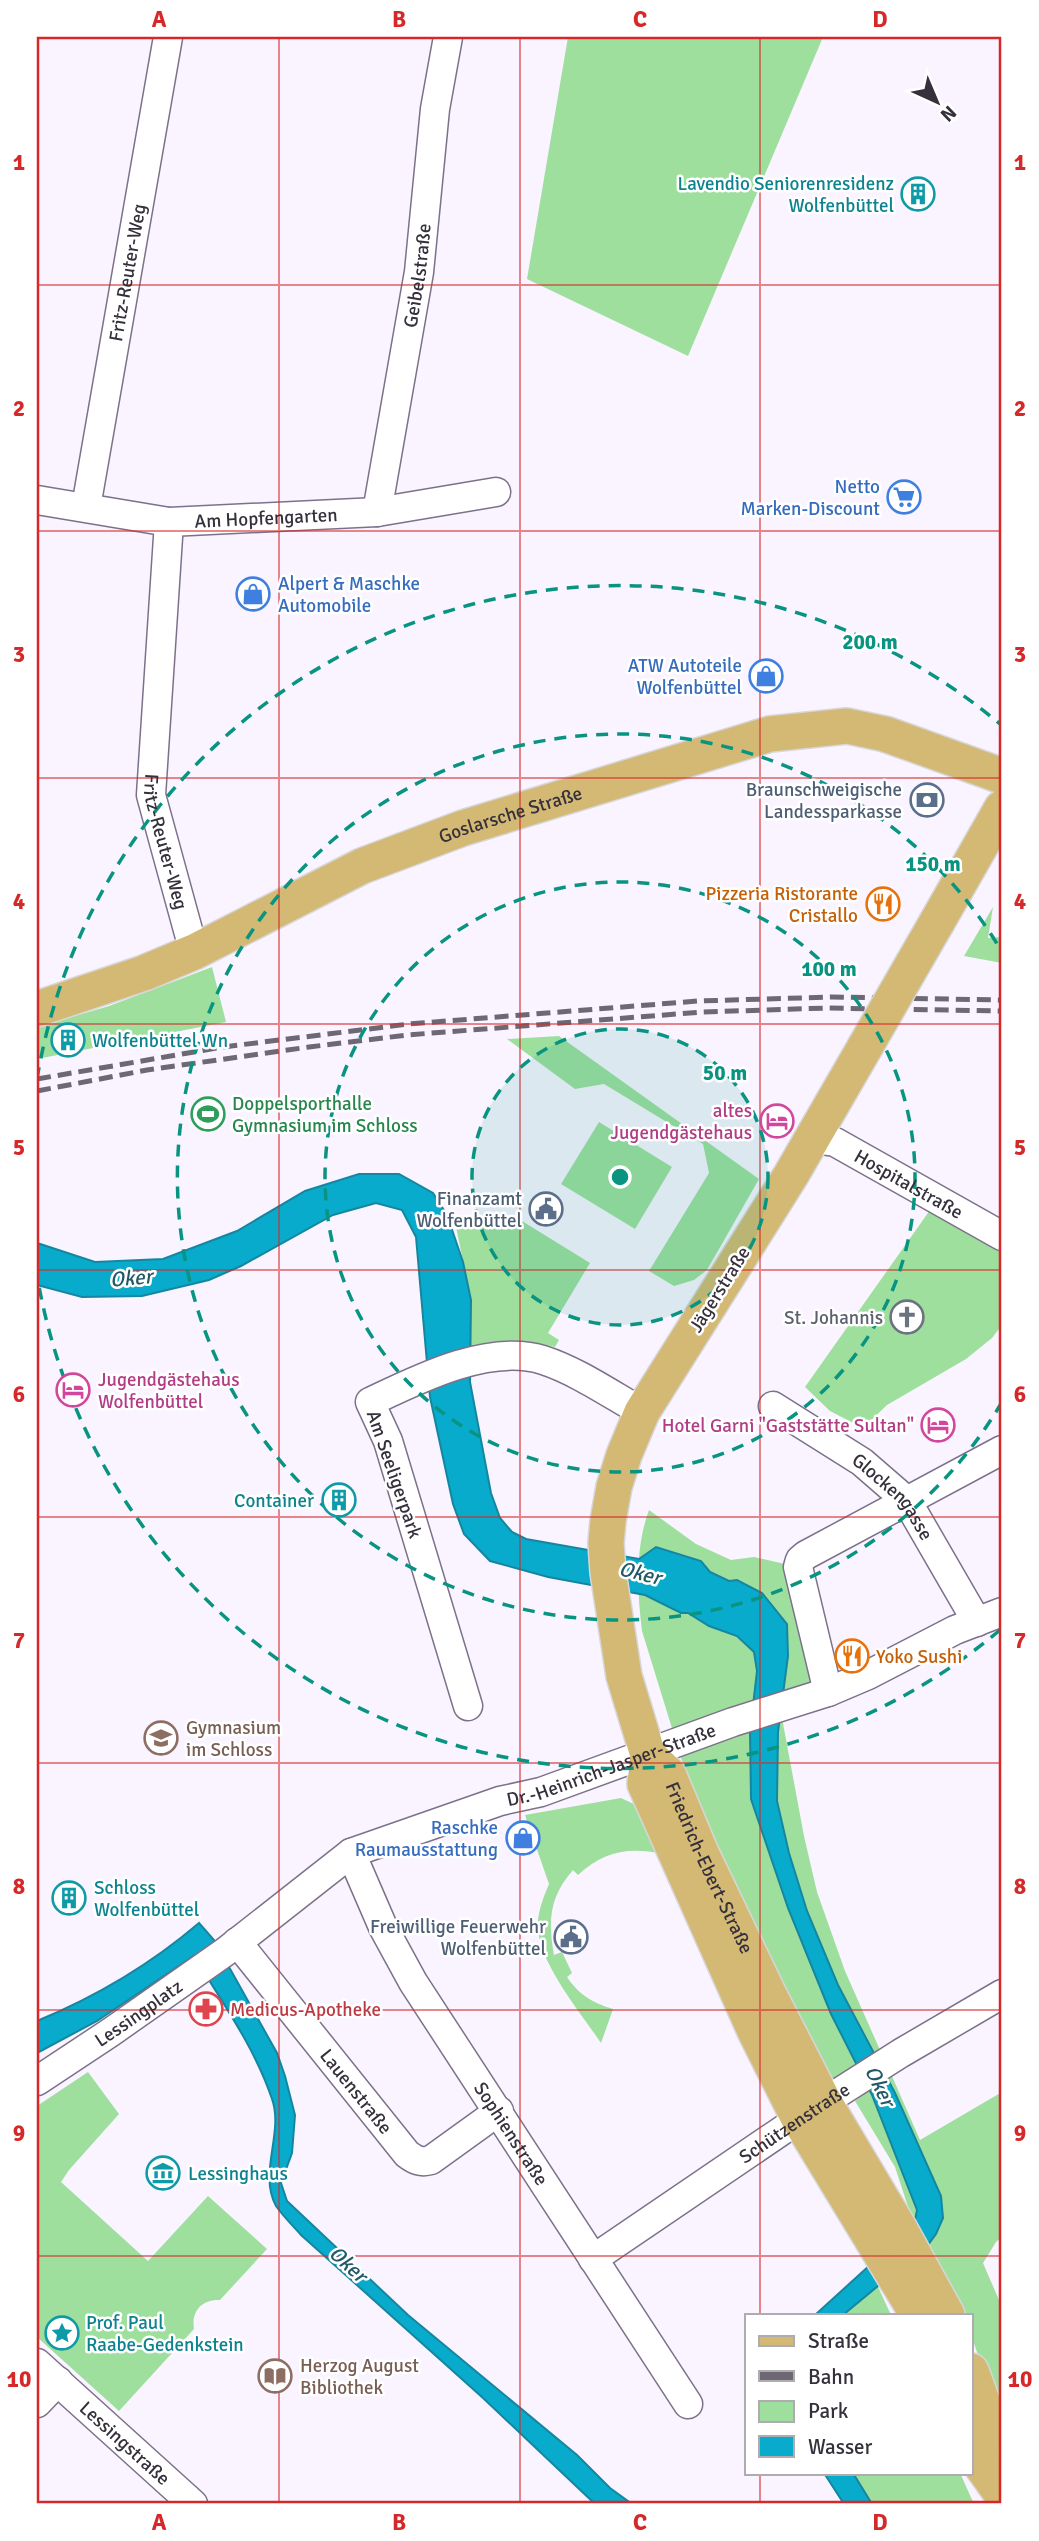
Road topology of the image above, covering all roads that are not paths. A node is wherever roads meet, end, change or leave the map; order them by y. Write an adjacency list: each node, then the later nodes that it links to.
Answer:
1 (168, 37): 5 (street, Fritz-Reuter-Weg)
2 (448, 37): 6 (street, Geibelstraße)
3 (496, 492): 6 (street, Am Hopfengarten)
4 (37, 500): 5 (street, Am Hopfengarten)
5 (86, 507): 7 (street, Am Hopfengarten)
6 (377, 512): 7 (street, Am Hopfengarten)
7 (169, 522): 10 (street, Fritz-Reuter-Weg)
8 (1002, 776): 10 (main road, Goslarsche Straße)
9 (1002, 808): 12 (main road, Jägerstraße, bridge)
10 (194, 951): 11 (main road, Goslarsche Straße)
11 (37, 1009)
12 (813, 1139): 13 (street, Hospitalstraße); 15 (main road, Jägerstraße)
13 (1002, 1236)
14 (773, 1406): 17 (street, Glockengasse)
15 (642, 1412): 20 (street, Am Seeligerpark); 21 (main road, Jägerstraße)
16 (1002, 1450): 17 (street)
17 (907, 1501): 18 (street, Glockengasse); 19 (street)
18 (990, 1617): 19 (street, Dr.-Heinrich-Jasper-Straße)
19 (828, 1692): 21 (street, Dr.-Heinrich-Jasper-Straße)
20 (468, 1706)
21 (648, 1755): 22 (street, Dr.-Heinrich-Jasper-Straße); 26 (main road, Friedrich-Ebert-Straße)
22 (351, 1853): 23 (street, Dr.-Heinrich-Jasper-Straße); 27 (street, Sophienstraße)
23 (231, 1947): 25 (street, Lessingplatz); 27 (street, Lauenstraße)
24 (1002, 1994): 26 (street, Schützenstraße)
25 (37, 2081)
26 (811, 2110): 28 (street, Schützenstraße); 29 (main road, Friedrich-Ebert-Straße)
27 (499, 2111): 28 (street, Sophienstraße)
28 (593, 2259): 35 (street, Sophienstraße)
29 (916, 2293): 30 (main road, Friedrich-Ebert-Straße)
30 (946, 2314)
31 (37, 2363): 33 (street, Lessingstraße)
32 (972, 2374): 37 (main road)
33 (58, 2381): 34 (street); 39 (street, Lessingstraße)
34 (37, 2403)
35 (688, 2404)
36 (972, 2449): 38 (main road)
37 (1002, 2487)
38 (1002, 2495)
39 (193, 2504)

